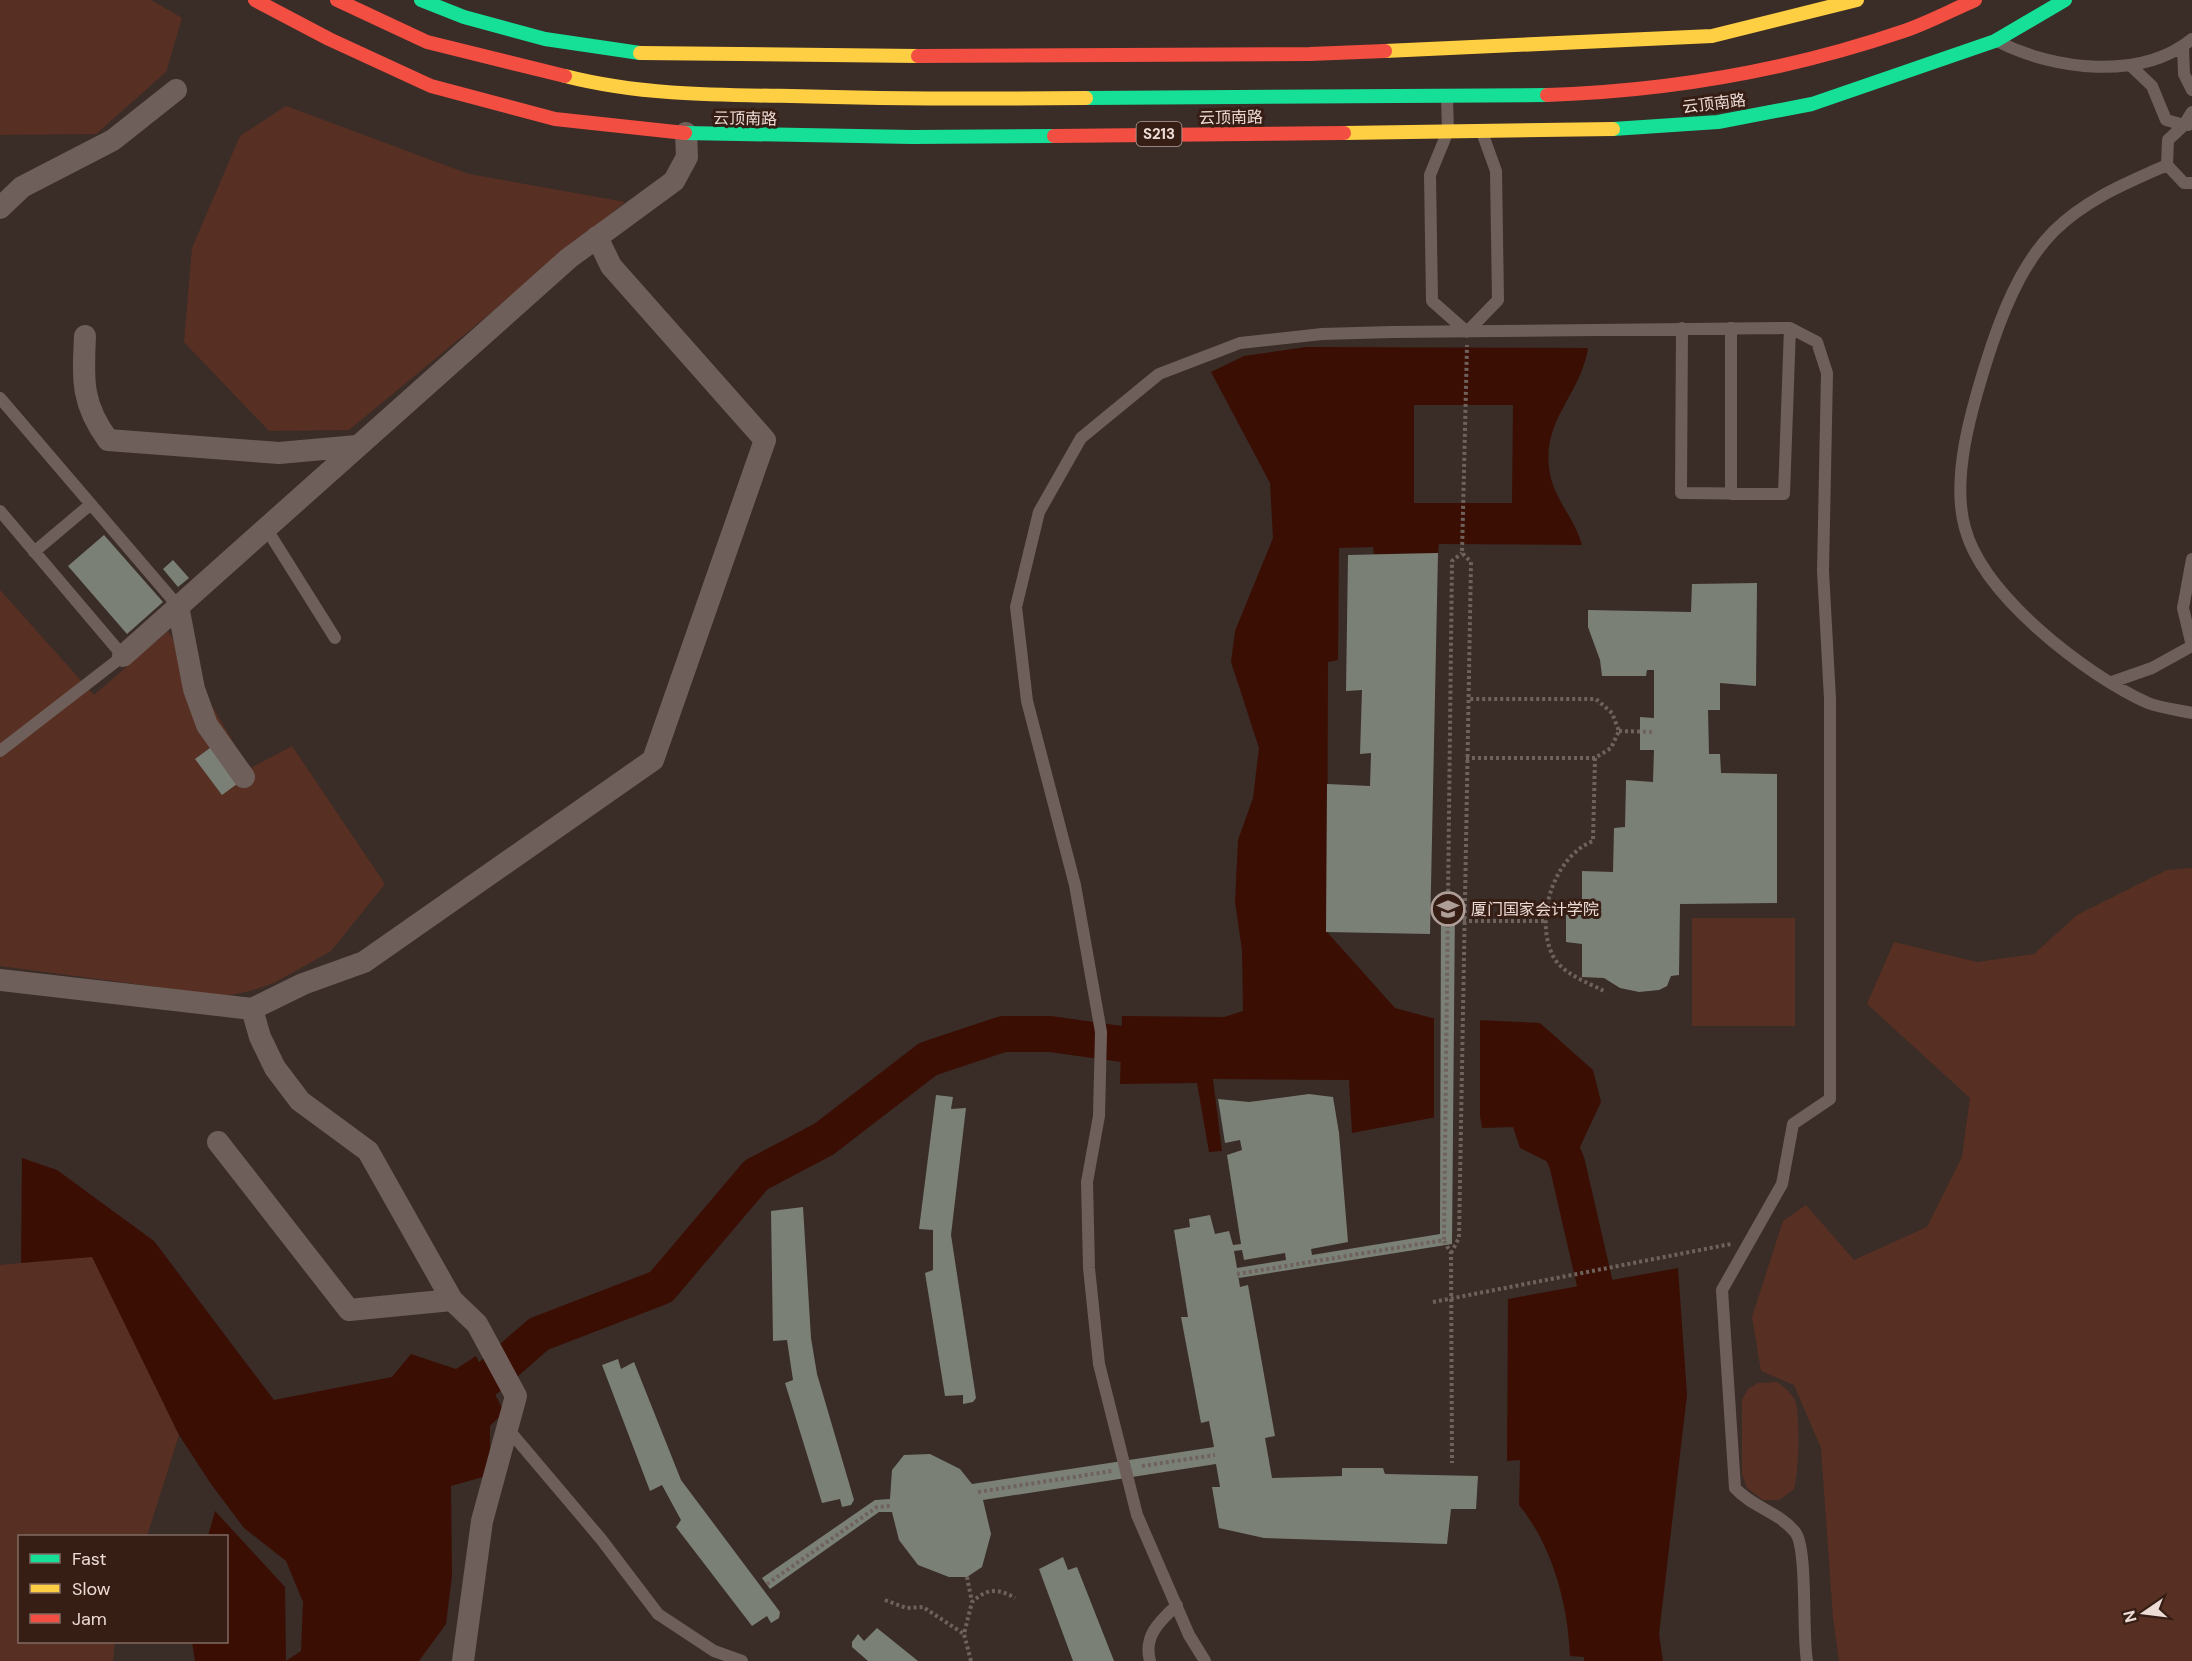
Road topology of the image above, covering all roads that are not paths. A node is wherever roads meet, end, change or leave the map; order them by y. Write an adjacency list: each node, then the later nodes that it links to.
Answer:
1 (255, 0): 18 (main road, 云顶南路 / S213)
2 (337, 0): 13 (main road, 云顶南路 / S213)
3 (422, 0): 4 (main road)
4 (1857, 0)
5 (1975, 0): 15 (main road, 云顶南路 / S213)
6 (2065, 0): 7 (main road, 云顶南路 / S213)
7 (1995, 41): 9 (lane); 15 (main road, 云顶南路 / S213)
8 (2187, 43): 9 (lane); 11 (lane)
9 (2131, 66): 16 (lane)
10 (176, 90): 22 (street)
11 (2192, 90)
12 (1447, 97): 13 (main road, 云顶南路 / S213); 15 (main road, 云顶南路 / S213); 17 (lane)
13 (911, 109): 19 (main road)
14 (2192, 112): 16 (lane)
15 (1481, 114): 17 (main road, 云顶南路 / S213); 27 (lane)
16 (2188, 125): 20 (lane)
17 (1448, 131): 19 (main road, 云顶南路 / S213); 27 (lane)
18 (686, 133): 19 (main road, 云顶南路 / S213); 23 (street)
19 (912, 137)
20 (2167, 165): 21 (lane); 41 (lane)
21 (2192, 183)
22 (0, 208)
23 (597, 237): 30 (street); 46 (street)
24 (1682, 328): 25 (lane); 27 (lane); 31 (lane)
25 (1731, 328): 26 (lane); 31 (lane)
26 (1790, 328): 31 (lane); 55 (lane)
27 (1467, 332): 50 (lane)
28 (85, 336): 30 (street)
29 (0, 398): 32 (lane)
30 (357, 446): 34 (street)
31 (1731, 494)
32 (91, 504): 35 (lane); 37 (lane)
33 (0, 511): 35 (lane)
34 (266, 528): 37 (street); 38 (lane)
35 (34, 552): 40 (lane)
36 (2192, 559): 39 (lane)
37 (178, 606): 40 (street); 44 (street)
38 (335, 638)
39 (2192, 646): 41 (lane)
40 (123, 656): 43 (lane)
41 (2112, 682): 42 (lane)
42 (2192, 713)
43 (0, 751)
44 (244, 777)
45 (0, 980): 46 (street)
46 (252, 1009): 48 (street)
47 (218, 1142): 48 (street)
48 (452, 1300): 49 (street)
49 (507, 1428): 51 (street); 52 (lane)
50 (1177, 1605): 53 (lane); 54 (lane)
51 (463, 1661)
52 (742, 1661)
53 (1150, 1661)
54 (1206, 1661)
55 (1807, 1661)

